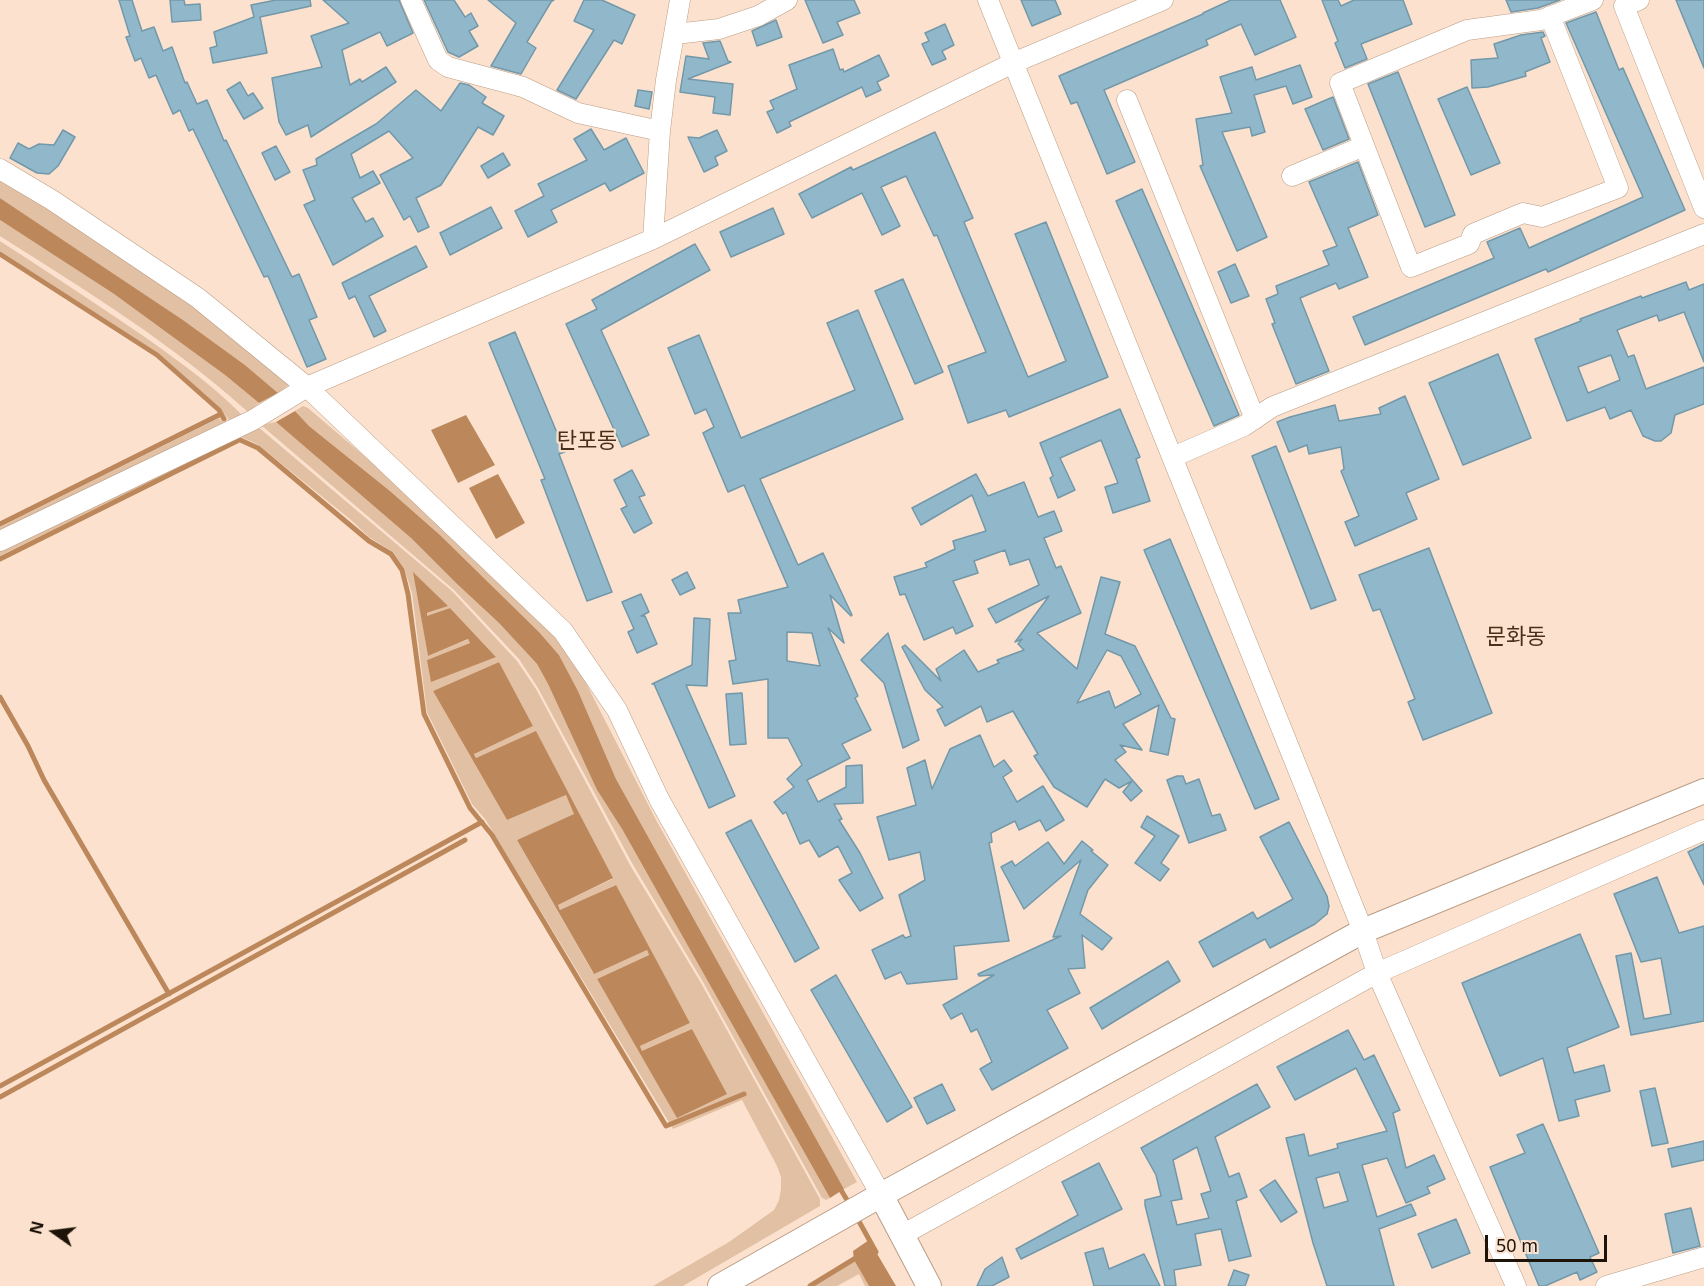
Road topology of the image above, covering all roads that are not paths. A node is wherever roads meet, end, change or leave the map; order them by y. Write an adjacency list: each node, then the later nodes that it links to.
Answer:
1 (411, 0): 12 (street)
2 (680, 0): 9 (street)
3 (787, 0): 9 (street)
4 (988, 0): 10 (street)
5 (1163, 0): 10 (street)
6 (1593, 0): 8 (street)
7 (1624, 2): 16 (street)
8 (1550, 16): 13 (street); 13 (street)
9 (675, 34): 12 (street)
10 (1013, 63): 18 (street); 21 (street)
11 (1126, 100): 20 (street)
12 (660, 131): 18 (street)
13 (1364, 146): 15 (street)
14 (0, 169): 19 (street)
15 (1292, 176)
16 (1704, 208)
17 (1704, 234): 20 (street)
18 (653, 239): 19 (street)
19 (308, 387): 22 (street); 27 (street)
20 (1255, 419): 21 (street)
21 (1173, 457): 25 (street)
22 (0, 541)
23 (1704, 791): 25 (main road)
24 (1704, 830): 26 (street)
25 (1363, 931): 26 (street); 27 (main road)
26 (1377, 973): 28 (street); 32 (street)
27 (874, 1199): 28 (main road); 30 (main road)
28 (902, 1235): 31 (main road)
29 (1704, 1257): 33 (street)
30 (720, 1286)
31 (929, 1286)
32 (1516, 1286)
33 (1606, 1286)

